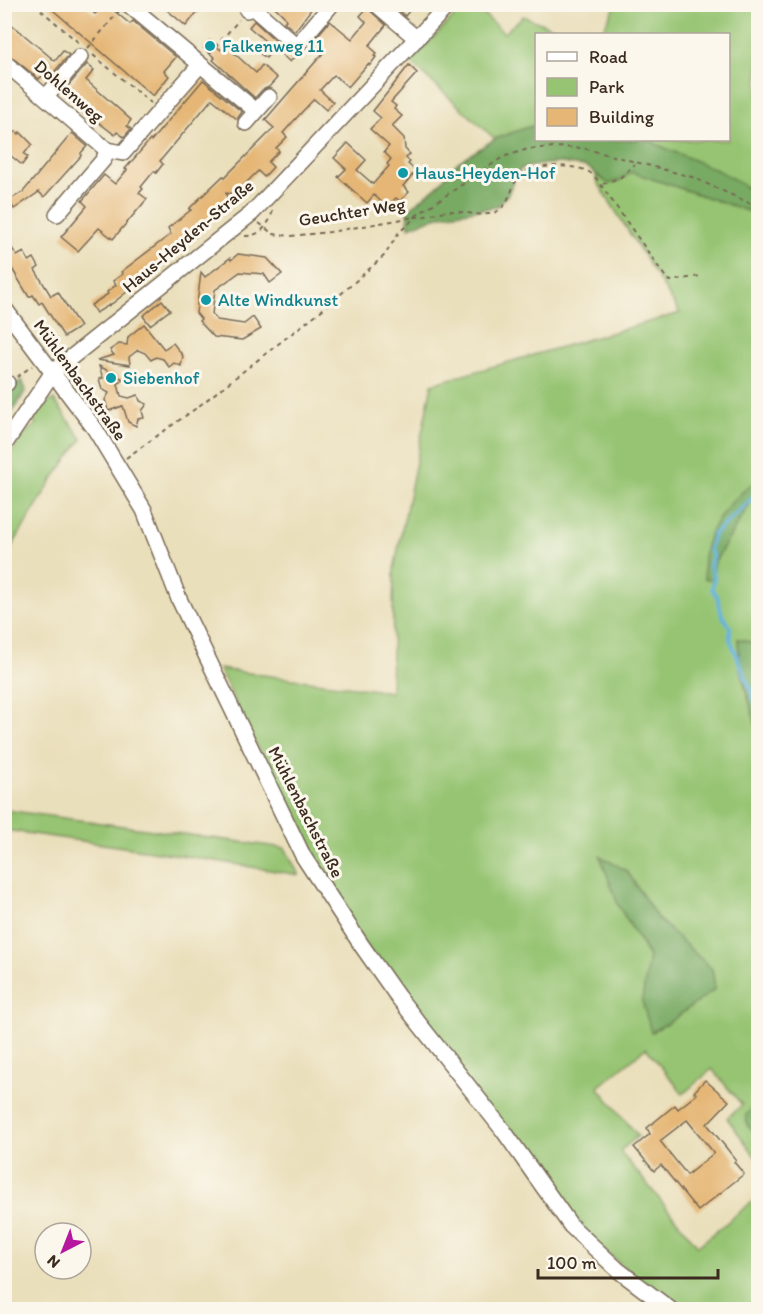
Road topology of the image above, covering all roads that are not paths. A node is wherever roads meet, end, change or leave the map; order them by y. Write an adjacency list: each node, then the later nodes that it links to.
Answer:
1 (126, 4): 9 (street)
2 (332, 4): 5 (street)
3 (376, 4): 6 (street)
4 (449, 4): 6 (street, Haus-Heyden-Straße)
5 (247, 10)
6 (417, 39): 15 (street, Haus-Heyden-Straße)
7 (83, 53): 10 (street)
8 (4, 62): 10 (street, Dohlenweg)
9 (200, 65): 11 (street); 12 (street, Dohlenweg)
10 (46, 97): 12 (street, Dohlenweg)
11 (269, 97)
12 (107, 150): 13 (street, Dohlenweg)
13 (57, 214)
14 (4, 308): 15 (street, Mühlenbachstraße)
15 (53, 372): 16 (street, Haus-Heyden-Straße); 17 (street, Mühlenbachstraße)
16 (4, 445)
17 (671, 1310)

